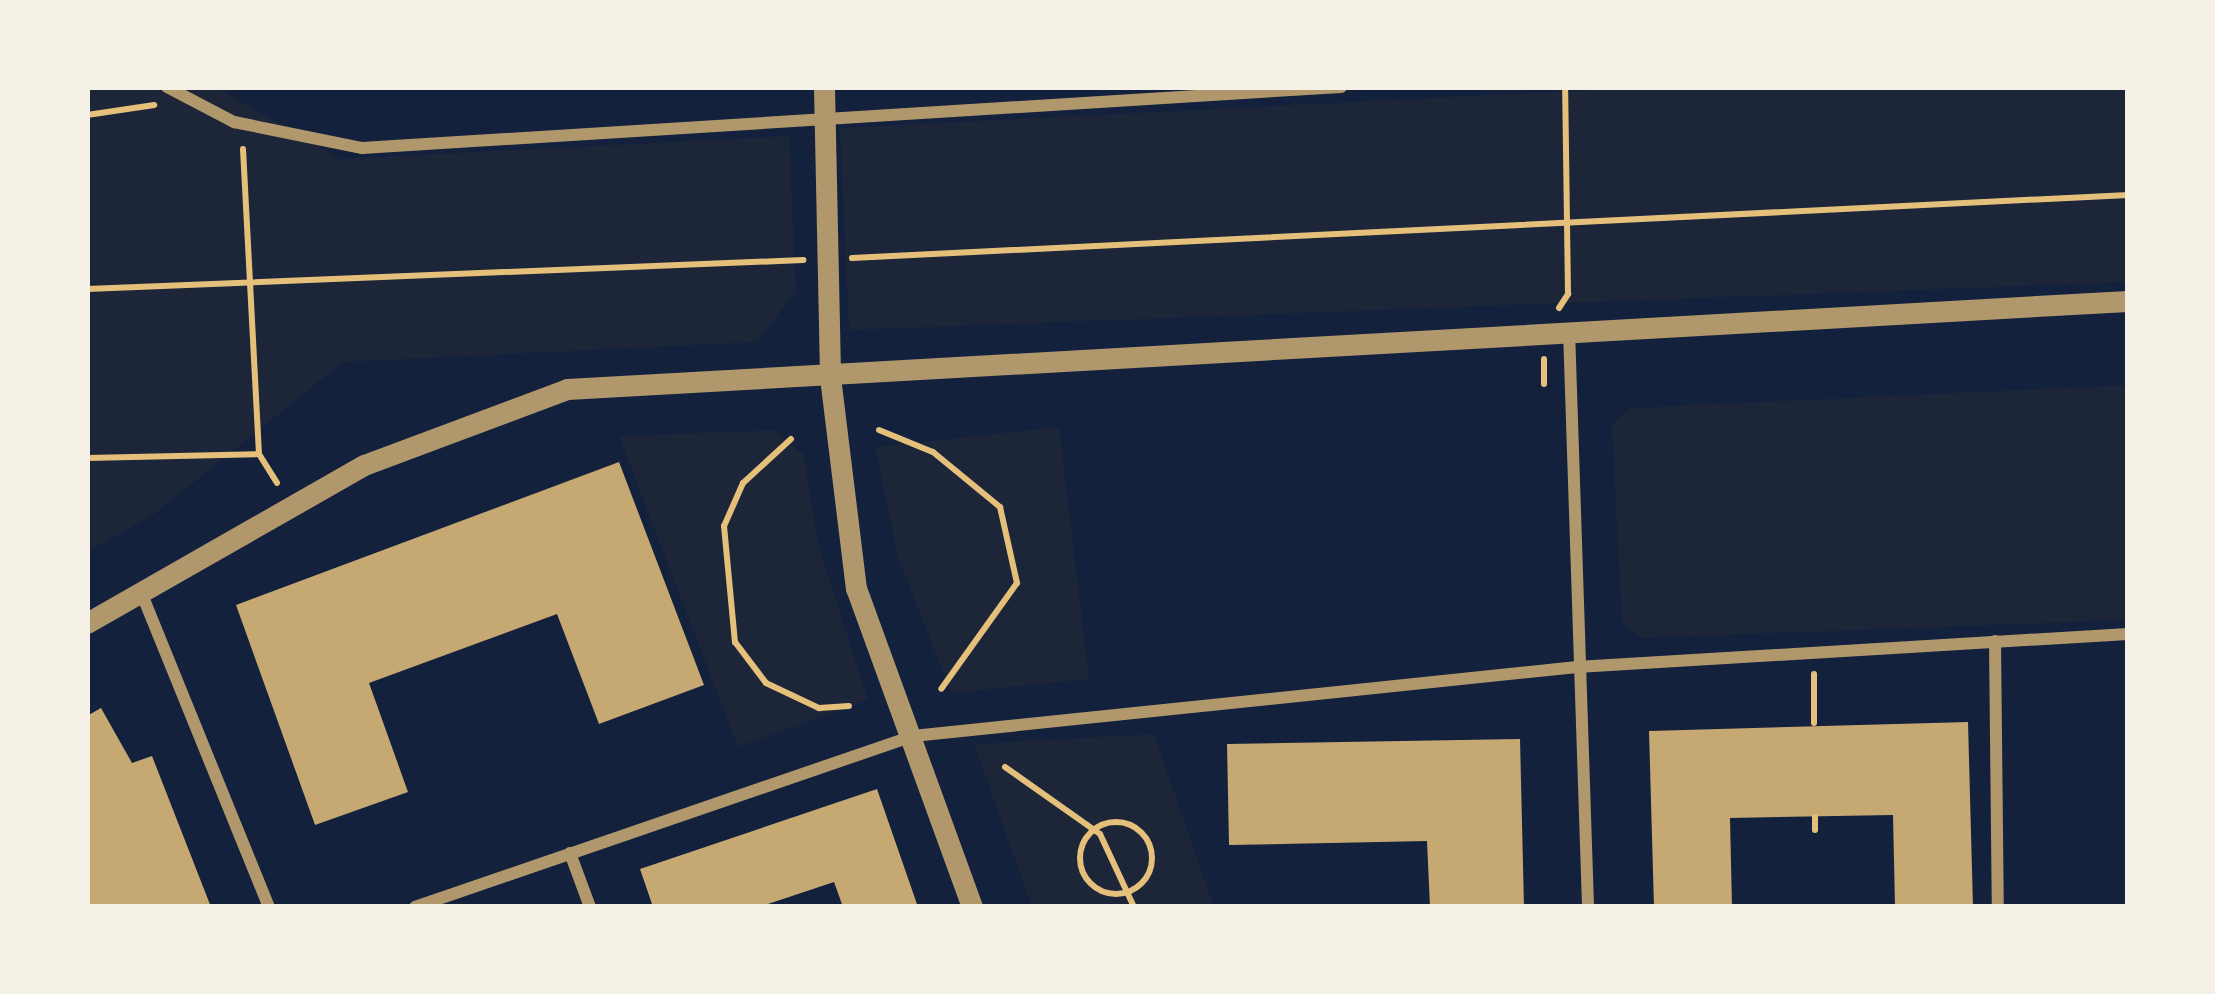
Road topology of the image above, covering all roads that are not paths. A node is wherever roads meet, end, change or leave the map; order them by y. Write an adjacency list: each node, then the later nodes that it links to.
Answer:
1 (166, 87): 4 (street)
2 (824, 87): 4 (street)
3 (1341, 87): 4 (street)
4 (824, 120): 7 (street)
5 (2128, 301): 6 (street)
6 (1569, 330): 7 (street); 12 (street)
7 (830, 377): 8 (street); 13 (street)
8 (141, 592): 9 (street); 15 (street)
9 (87, 623)
10 (2128, 634): 11 (street)
11 (1995, 641): 12 (street); 20 (street)
12 (1577, 667): 13 (street); 19 (street)
13 (913, 736): 14 (street); 18 (street)
14 (570, 853): 16 (street); 17 (street)
15 (269, 907)
16 (415, 907)
17 (590, 907)
18 (972, 907)
19 (1588, 907)
20 (1998, 907)

